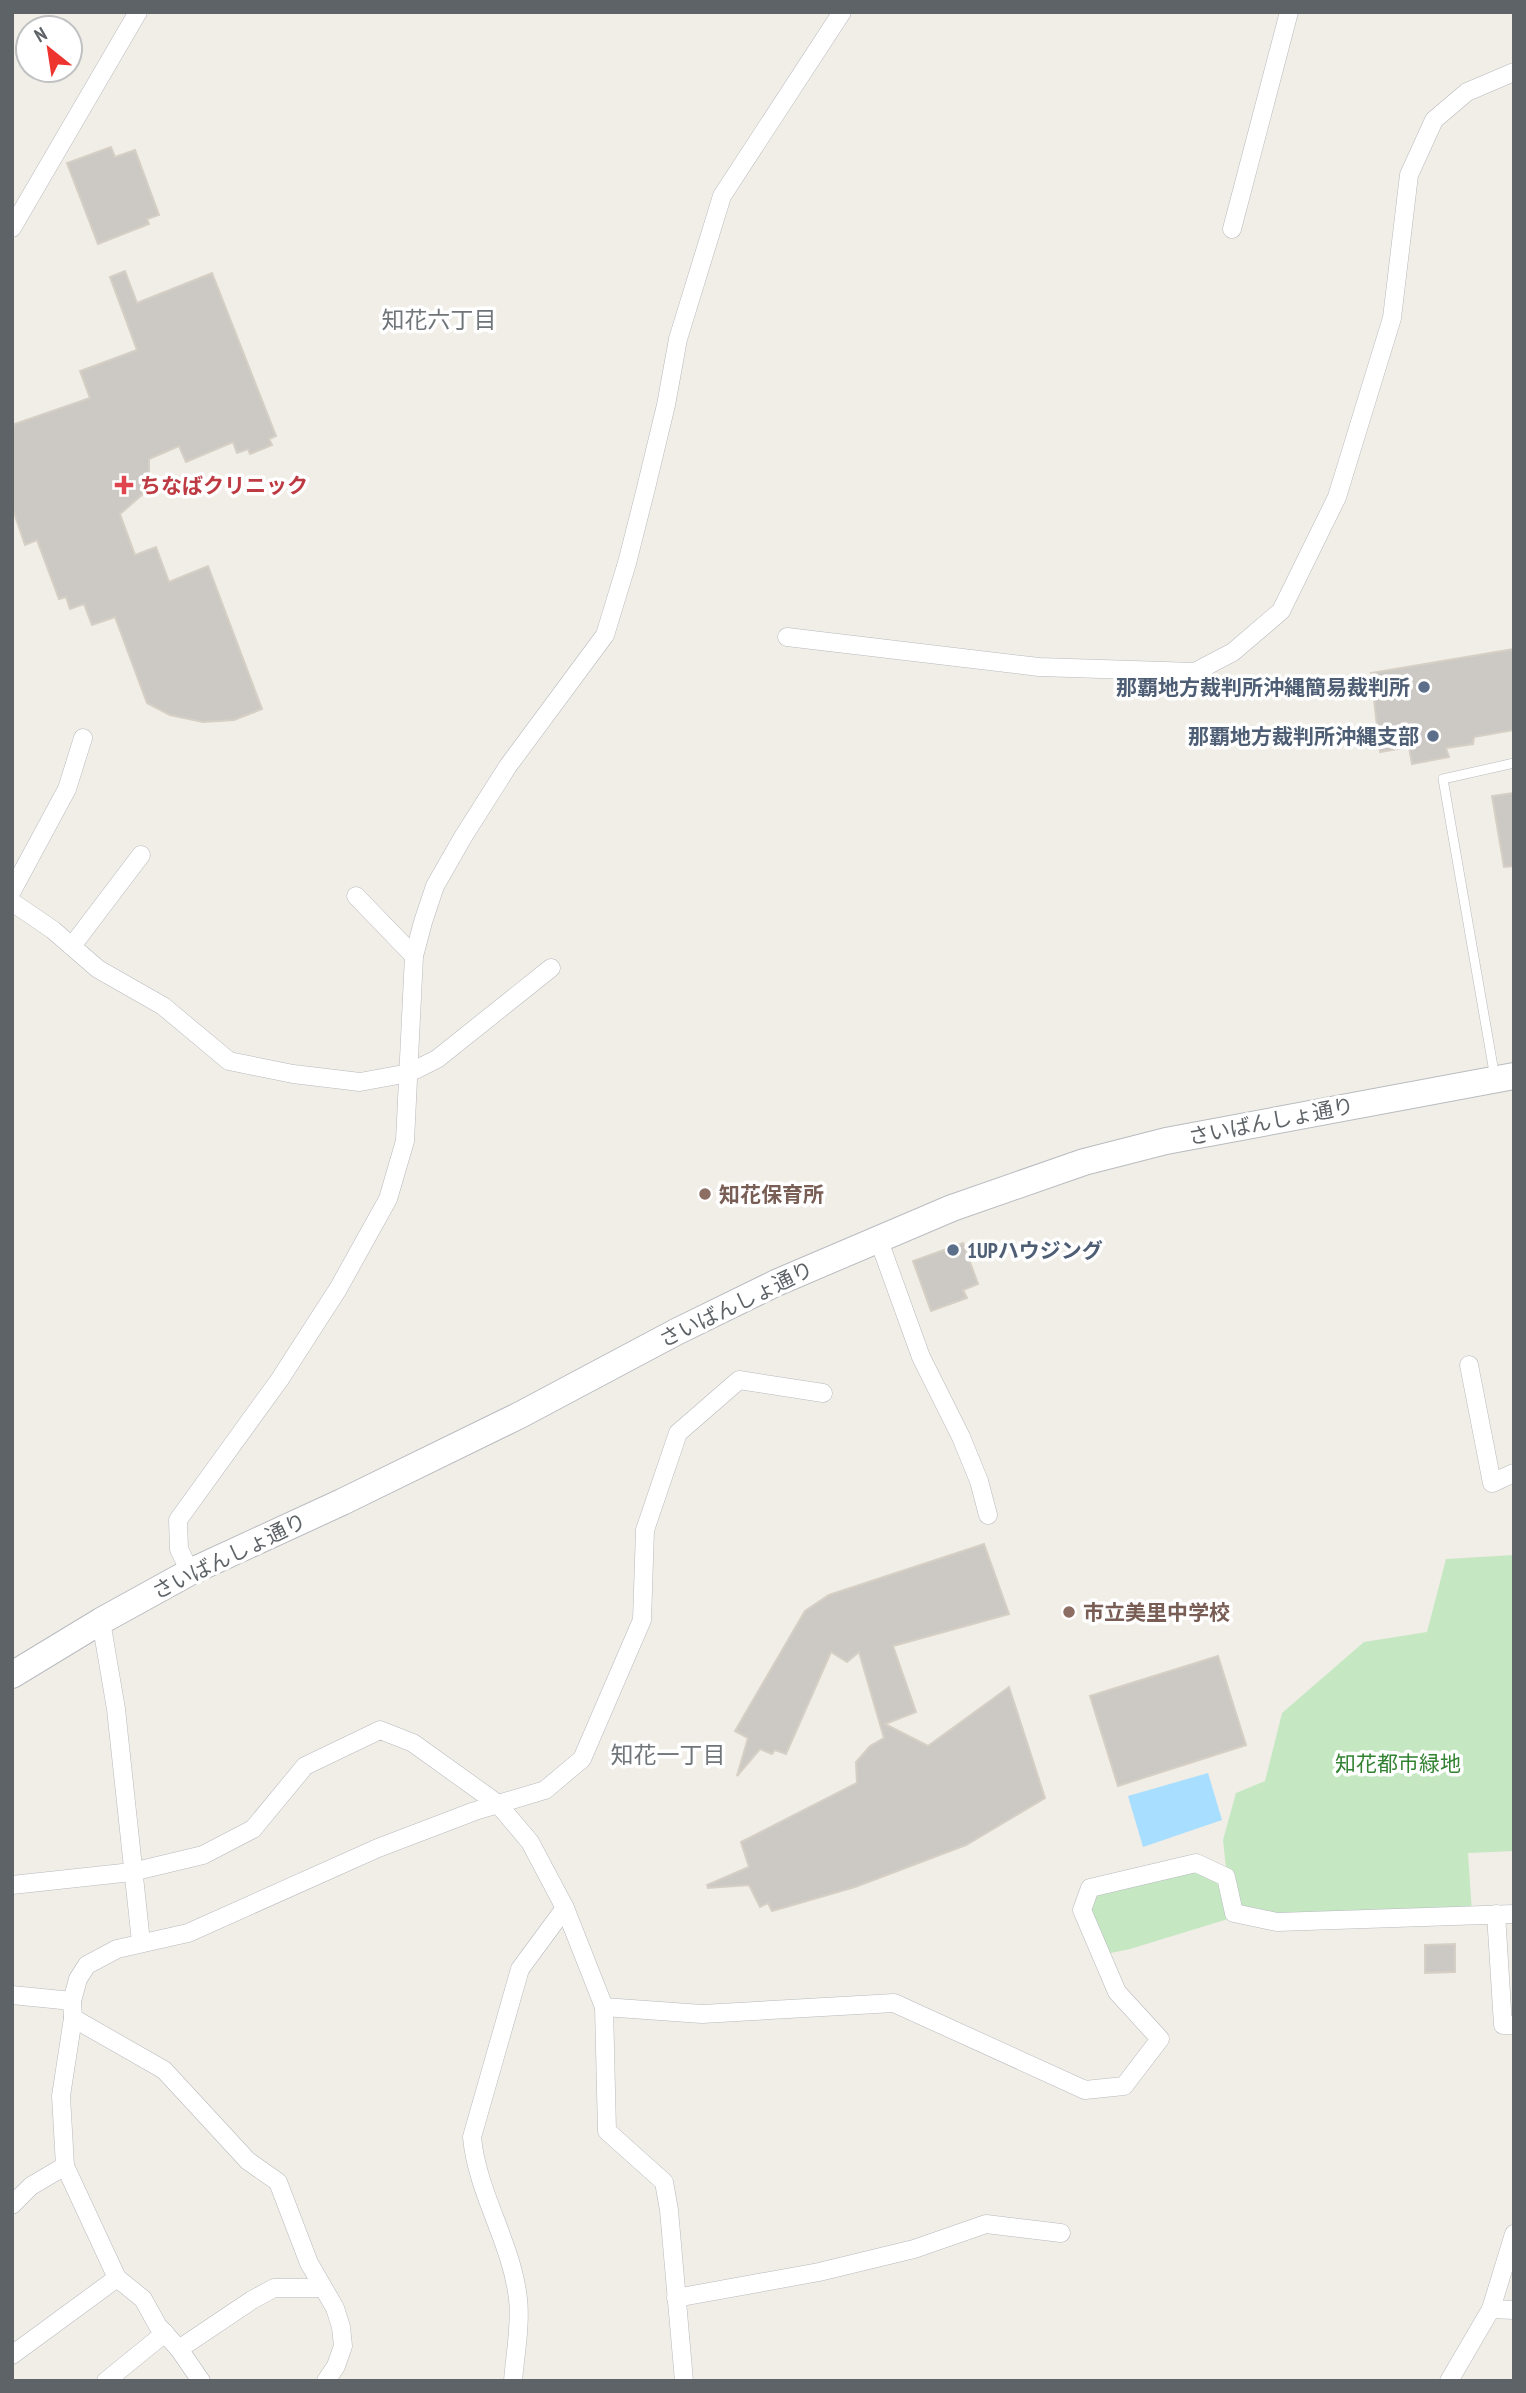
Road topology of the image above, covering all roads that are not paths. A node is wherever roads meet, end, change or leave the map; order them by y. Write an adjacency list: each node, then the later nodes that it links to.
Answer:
1 (138, 12): 5 (street)
2 (842, 12): 15 (street)
3 (1289, 12): 6 (street)
4 (1514, 72): 7 (street)
5 (12, 228)
6 (1232, 229)
7 (787, 637)
8 (83, 737): 11 (street)
9 (1514, 762): 18 (lane)
10 (141, 855): 14 (street)
11 (12, 891)
12 (356, 896): 15 (street)
13 (12, 902): 14 (street)
14 (72, 946): 17 (street)
15 (414, 956): 17 (street)
16 (551, 968): 17 (street)
17 (409, 1073): 24 (street)
18 (1504, 1078): 19 (main road, さいばんしょ通り)
19 (878, 1238): 23 (street); 24 (main road, さいばんしょ通り)
20 (1469, 1365): 22 (street)
21 (823, 1393): 27 (street)
22 (1514, 1473)
23 (988, 1515)
24 (190, 1572): 25 (main road, さいばんしょ通り)
25 (100, 1621): 26 (main road, さいばんしょ通り); 28 (street)
26 (12, 1675)
27 (498, 1804): 28 (street); 30 (street); 32 (street)
28 (132, 1872): 29 (street); 32 (street)
29 (12, 1885)
30 (565, 1908): 34 (street); 52 (street)
31 (1505, 1914): 34 (street); 36 (street)
32 (141, 1942): 35 (street)
33 (12, 1995): 35 (street)
34 (604, 2007): 43 (street)
35 (73, 2010): 37 (street); 42 (street)
36 (1514, 2025)
37 (65, 2166): 38 (street); 41 (street)
38 (12, 2205)
39 (1062, 2233): 43 (street)
40 (1514, 2234): 44 (street)
41 (117, 2278): 46 (street); 48 (street)
42 (322, 2288): 47 (street); 51 (street)
43 (676, 2298): 53 (street)
44 (1491, 2309): 45 (street); 54 (street)
45 (1514, 2310)
46 (166, 2333): 47 (street); 49 (street)
47 (179, 2349): 50 (street)
48 (12, 2355)
49 (106, 2381)
50 (201, 2381)
51 (326, 2381)
52 (513, 2381)
53 (684, 2381)
54 (1449, 2381)

